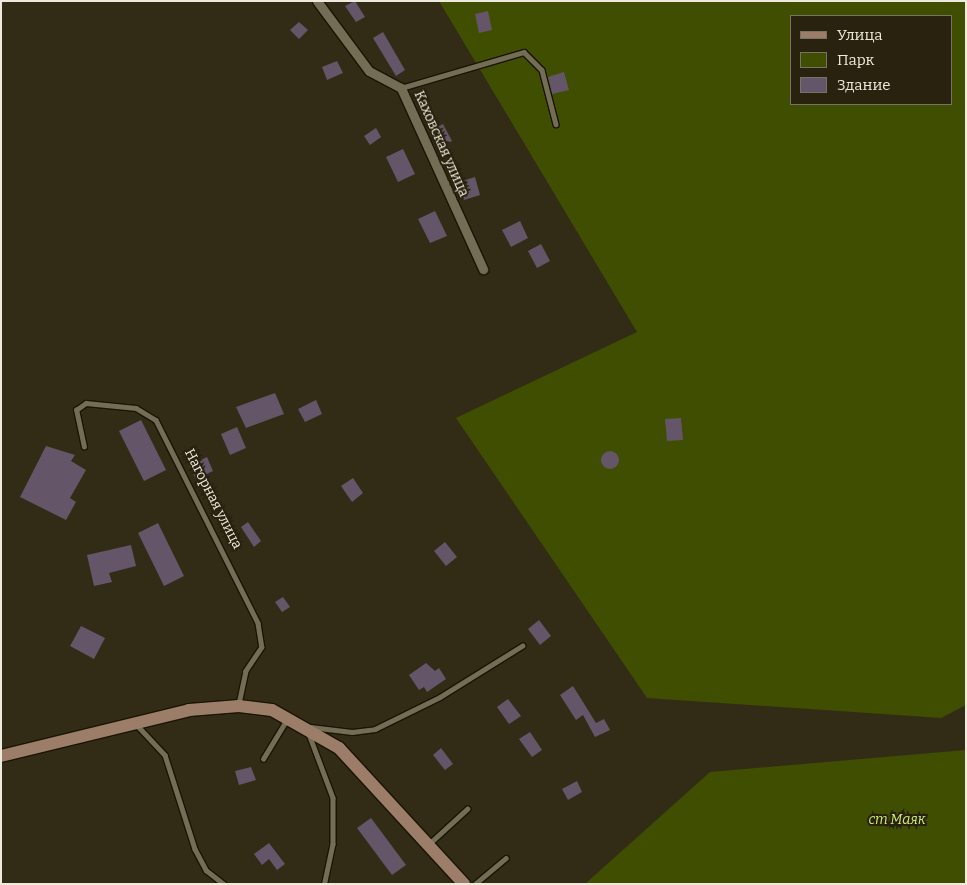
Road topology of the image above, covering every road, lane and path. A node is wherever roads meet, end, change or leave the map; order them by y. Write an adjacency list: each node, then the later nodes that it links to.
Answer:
1 (317, 1): 2 (street, Каховская улица)
2 (401, 88): 3 (lane); 4 (street, Каховская улица)
3 (556, 124)
4 (483, 268)
5 (84, 447): 7 (lane, Нагорная улица)
6 (522, 646): 10 (lane)
7 (239, 706): 8 (main road); 9 (main road)
8 (288, 717): 10 (main road); 12 (lane)
9 (136, 724): 11 (main road); 17 (lane)
10 (307, 726): 14 (main road); 16 (lane)
11 (1, 756)
12 (262, 759)
13 (467, 809): 14 (lane)
14 (428, 845): 18 (main road)
15 (506, 858): 19 (lane)
16 (325, 882)
17 (224, 884)
18 (464, 884)
19 (475, 884)

